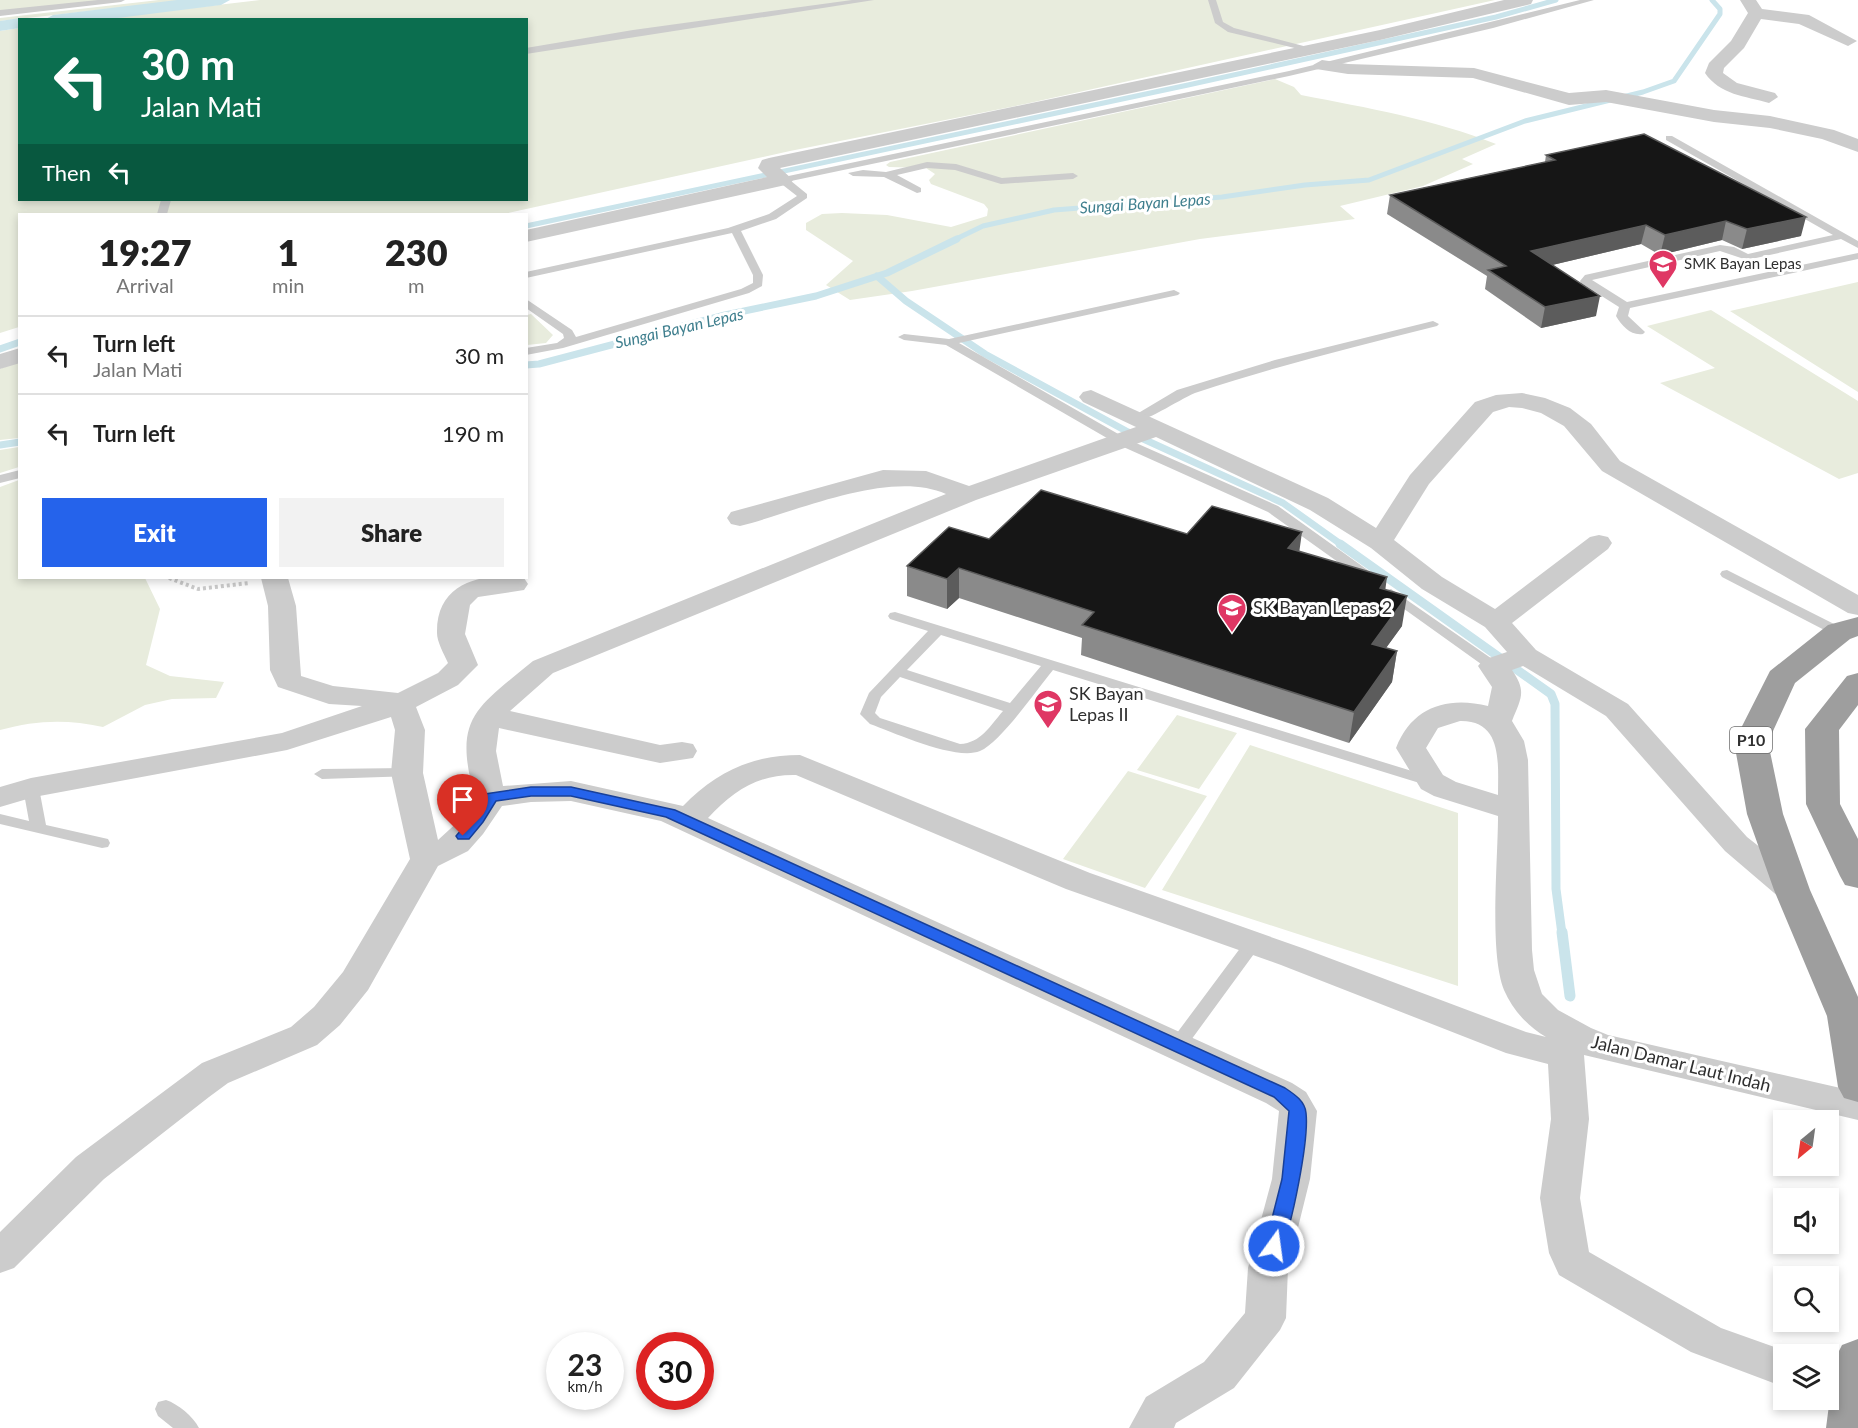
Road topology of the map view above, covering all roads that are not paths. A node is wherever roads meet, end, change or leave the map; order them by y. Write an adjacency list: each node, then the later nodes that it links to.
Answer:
1 (121, 0): 7 (lane)
2 (870, 0): 10 (lane)
3 (1212, 0): 9 (lane)
4 (1525, 0): 9 (street)
5 (1590, 0): 11 (lane)
6 (1752, 6): 8 (street); 12 (street)
7 (0, 13)
8 (1848, 41)
9 (1311, 49): 18 (street)
10 (528, 51)
11 (1322, 65): 14 (street); 16 (lane)
12 (1769, 96)
13 (1669, 138): 23 (lane)
14 (1858, 146): 15 (street)
15 (1858, 155)
16 (825, 171): 17 (lane); 18 (lane)
17 (890, 174): 19 (lane); 20 (lane)
18 (777, 176): 21 (lane); 22 (street)
19 (1073, 177)
20 (917, 190)
21 (735, 229): 28 (lane); 36 (lane)
22 (528, 236)
23 (1842, 236): 24 (lane); 26 (lane)
24 (1858, 244)
25 (1858, 256): 27 (lane)
26 (1747, 257): 27 (lane); 31 (lane)
27 (1775, 273): 31 (lane)
28 (528, 275)
29 (1174, 292): 35 (lane)
30 (528, 303): 36 (lane)
31 (1625, 306): 33 (lane)
32 (1433, 324): 41 (lane)
33 (1639, 332)
34 (904, 337): 35 (lane)
35 (949, 342): 41 (lane)
36 (567, 343): 37 (lane)
37 (528, 352)
38 (18, 357): 39 (street)
39 (0, 362)
40 (1091, 397): 41 (street)
41 (1138, 432): 44 (street); 46 (street); 55 (lane)
42 (18, 475): 43 (lane)
43 (0, 480)
44 (967, 495): 45 (street); 61 (street)
45 (740, 518)
46 (1380, 542): 52 (street); 53 (street)
47 (1599, 543): 52 (street)
48 (1727, 574): 53 (lane)
49 (276, 579): 59 (street)
50 (514, 584): 59 (street)
51 (895, 616): 54 (lane)
52 (1495, 621): 55 (street)
53 (1852, 622): 77 (highway, P10)
54 (938, 629): 56 (lane); 57 (lane)
55 (1509, 661): 62 (street); 77 (street)
56 (1050, 664): 60 (lane); 66 (lane)
57 (898, 672): 60 (lane); 60 (lane)
58 (1858, 683): 76 (highway)
59 (399, 704): 64 (street); 67 (street)
60 (1013, 709)
61 (486, 718): 63 (street); 69 (street)
62 (1497, 722): 66 (street); 70 (street, Jalan Damar Laut Indah)
63 (682, 751)
64 (407, 773): 65 (lane); 75 (street)
65 (322, 774)
66 (1432, 782): 70 (street)
67 (32, 788): 68 (street); 73 (lane)
68 (0, 797)
69 (490, 798): 72 (street); 75 (street)
70 (1514, 810): 79 (street, Jalan Damar Laut Indah)
71 (0, 819): 73 (lane)
72 (687, 821): 78 (street); 80 (street)
73 (39, 830): 74 (lane)
74 (102, 843)
75 (426, 859): 83 (street)
76 (1858, 876)
77 (1792, 890): 81 (highway, P10)
78 (1253, 943): 79 (street); 80 (lane)
79 (1568, 1045): 82 (street, Jalan Damar Laut Indah); 84 (street)
80 (1177, 1046): 87 (street)
81 (1858, 1087)
82 (1858, 1106)
83 (0, 1257)
84 (1773, 1365)
85 (166, 1409): 86 (lane)
86 (188, 1428)
87 (1151, 1428)

